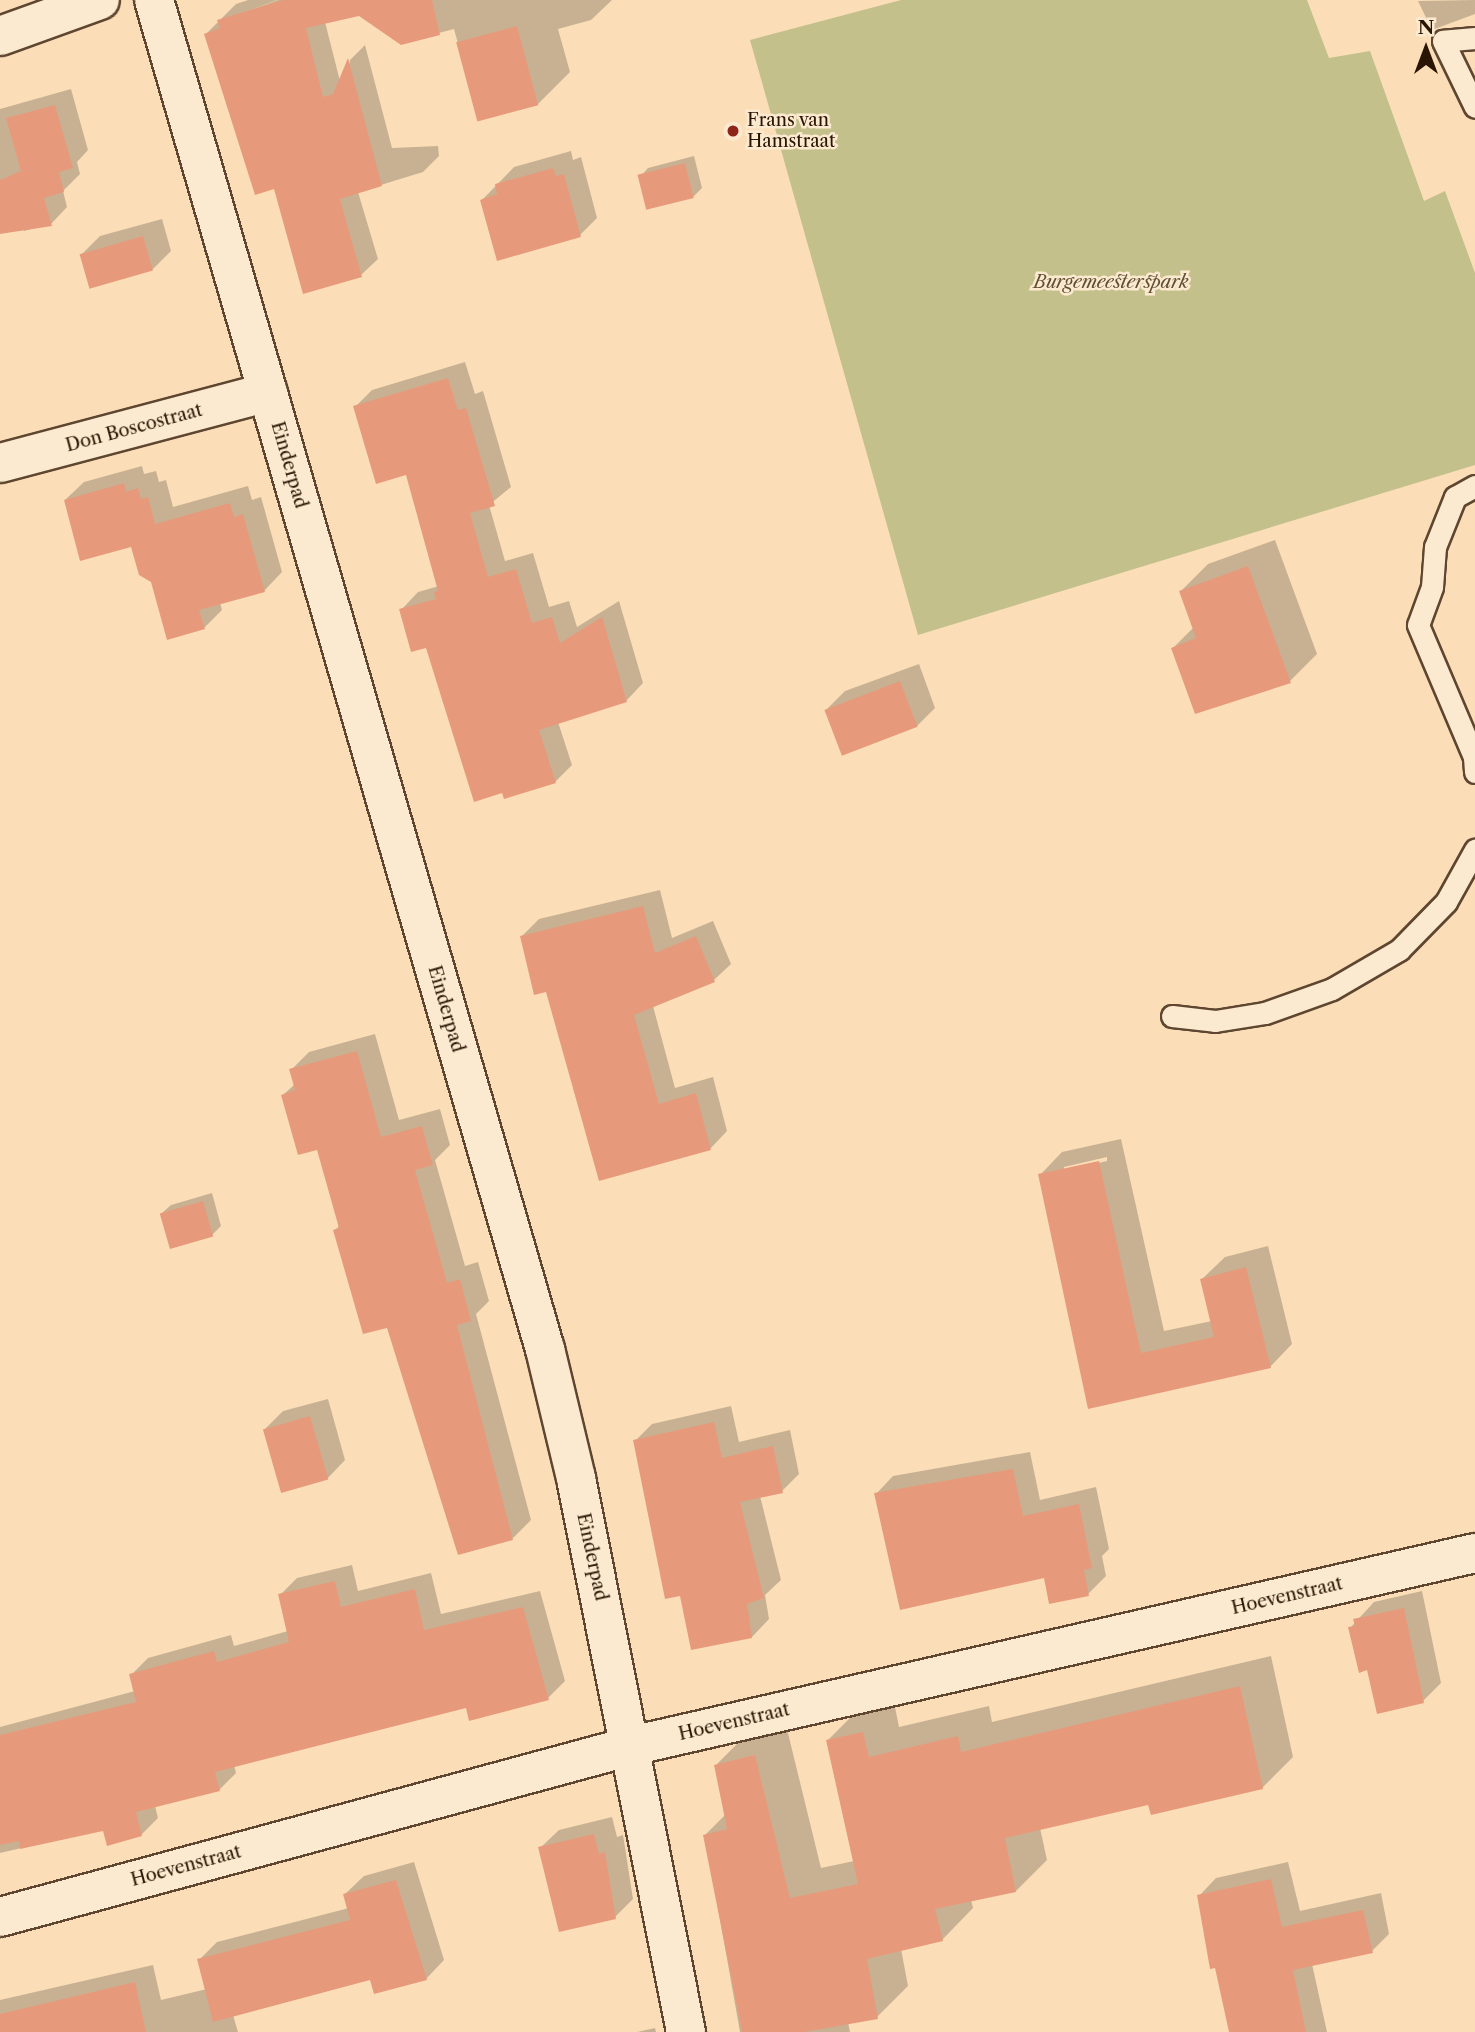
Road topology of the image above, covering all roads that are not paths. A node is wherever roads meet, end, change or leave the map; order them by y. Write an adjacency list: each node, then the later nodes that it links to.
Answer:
1 (100, 0): 3 (street)
2 (154, 0): 6 (street, Einderpad)
3 (0, 36)
4 (1475, 38): 5 (lane)
5 (1475, 107)
6 (268, 392): 7 (street, Don Boscostraat); 13 (street, Einderpad)
7 (0, 463)
8 (1475, 486): 9 (lane)
9 (1475, 772)
10 (1475, 850): 11 (lane)
11 (1172, 1016)
12 (1475, 1553): 13 (street, Hoevenstraat)
13 (631, 1746): 14 (street, Hoevenstraat); 15 (street, Einderpad)
14 (0, 1917)
15 (686, 2032)

